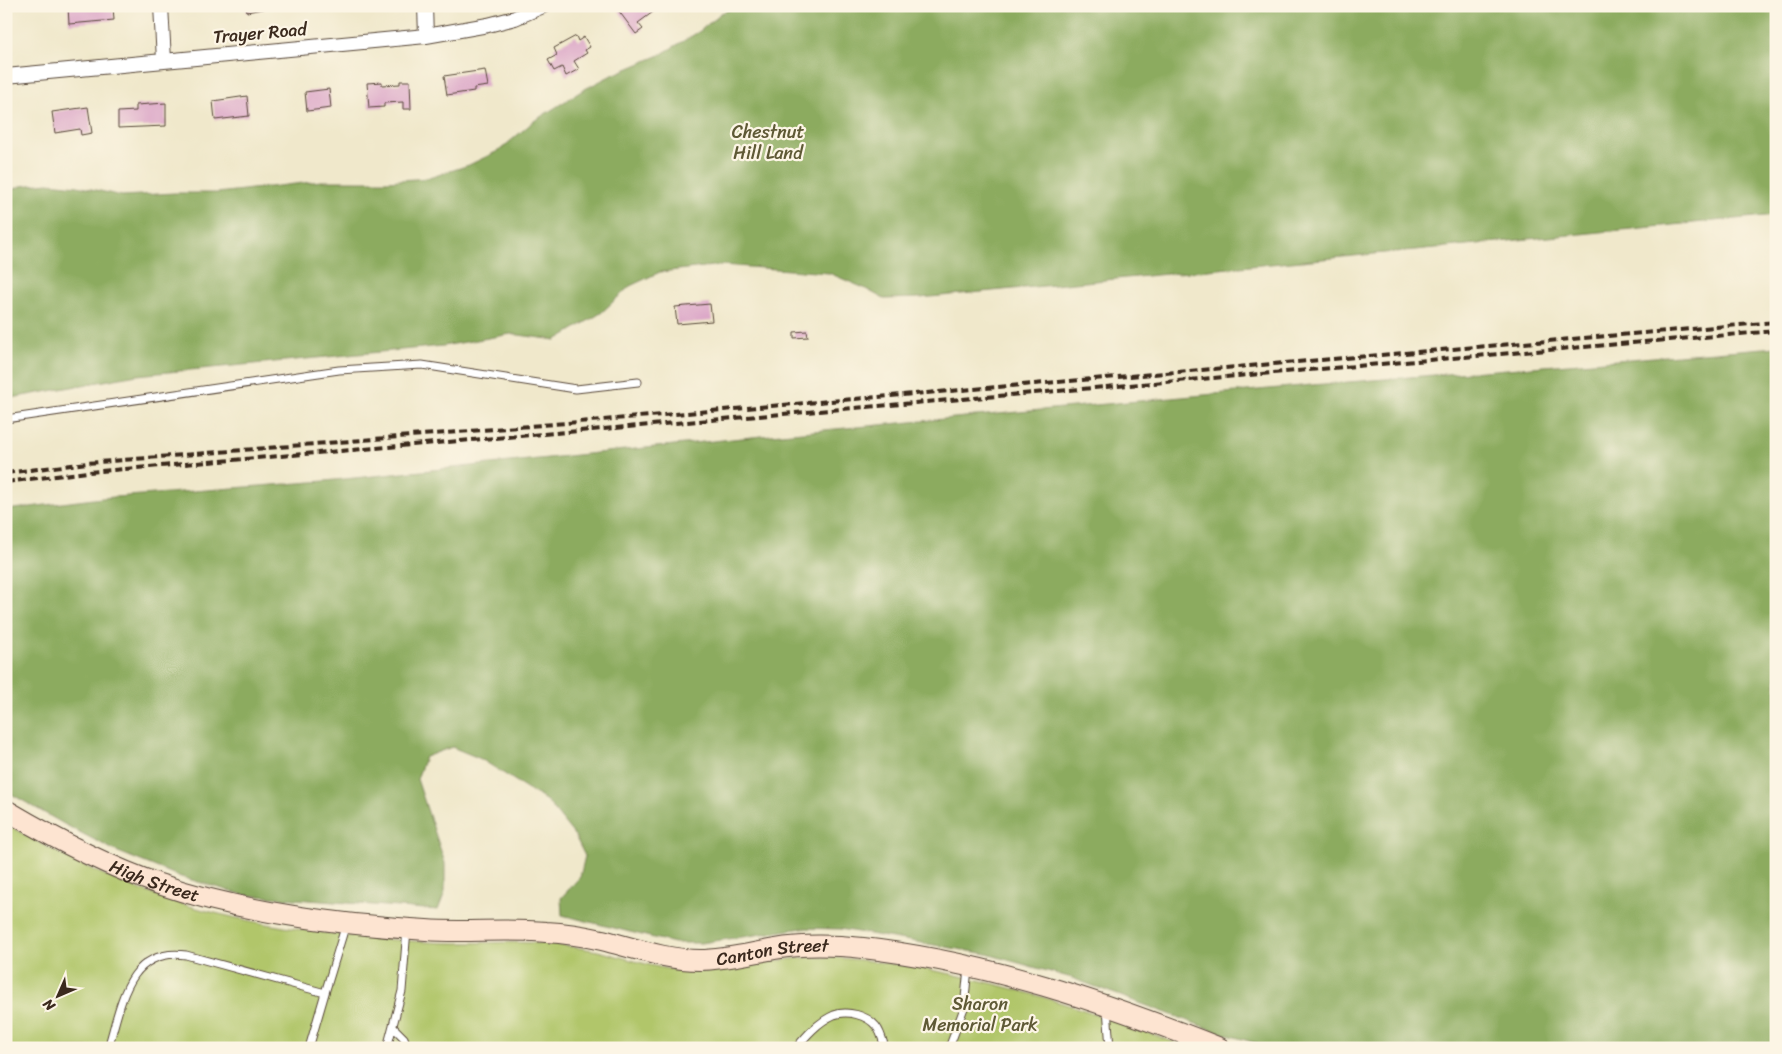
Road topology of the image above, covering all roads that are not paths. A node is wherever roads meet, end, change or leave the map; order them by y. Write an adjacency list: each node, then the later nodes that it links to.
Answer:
1 (161, 6): 5 (street)
2 (425, 6): 4 (street)
3 (543, 6): 4 (street, Trayer Road)
4 (426, 36): 5 (street, Trayer Road)
5 (164, 60): 6 (street, Trayer Road)
6 (6, 76)
7 (638, 382): 8 (lane)
8 (6, 419)
9 (6, 810): 10 (street, High Street)
10 (313, 919): 11 (street, Canton Street)
11 (347, 923): 12 (street, Canton Street); 14 (lane)
12 (407, 929): 13 (street, Canton Street); 16 (lane)
13 (969, 966): 15 (street, Canton Street); 23 (lane)
14 (325, 993): 17 (lane); 18 (lane)
15 (1106, 1005): 24 (lane); 25 (street, Canton Street)
16 (393, 1027): 19 (lane); 20 (lane)
17 (108, 1048)
18 (309, 1048)
19 (386, 1048)
20 (408, 1048)
21 (796, 1048): 22 (lane)
22 (885, 1048)
23 (949, 1048)
24 (1110, 1048)
25 (1220, 1048)

